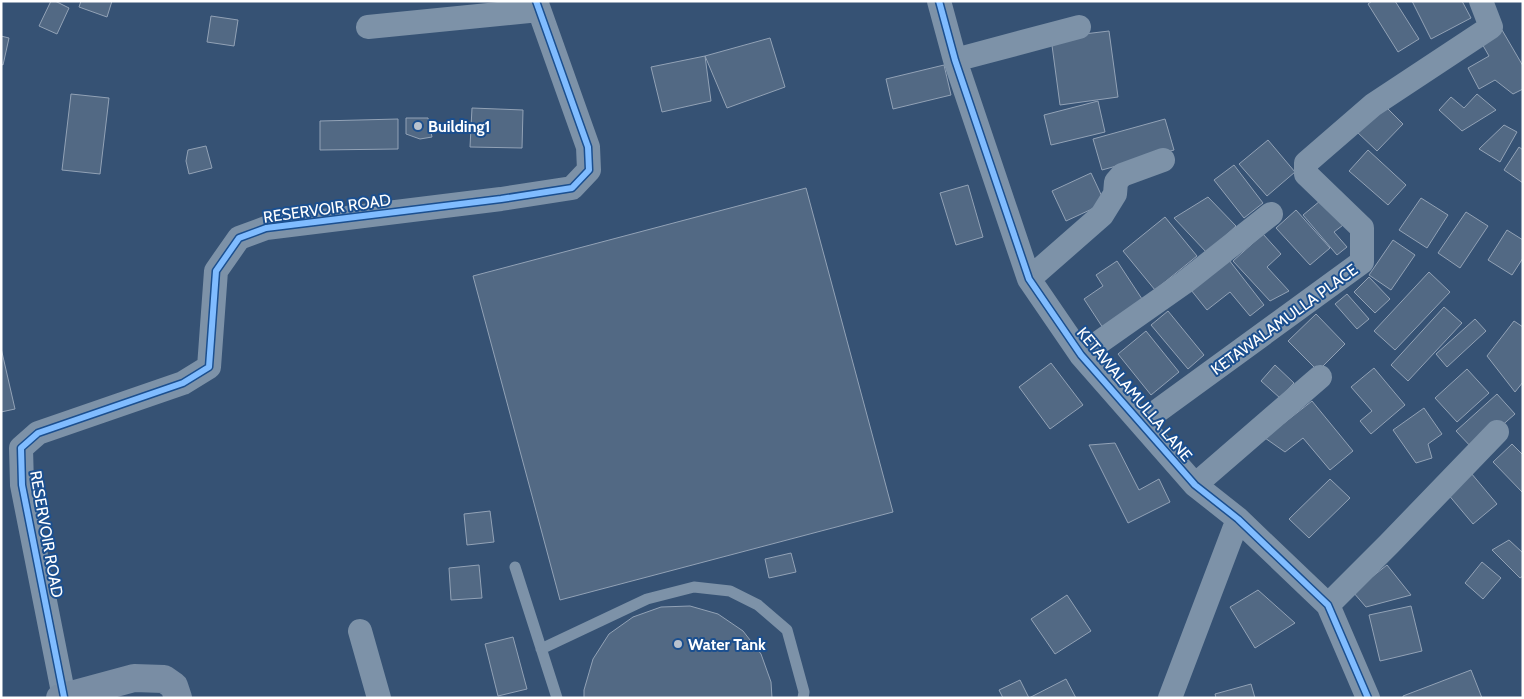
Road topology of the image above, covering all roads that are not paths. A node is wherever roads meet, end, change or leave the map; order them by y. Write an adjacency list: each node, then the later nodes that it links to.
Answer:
1 (939, 1): 6 (street, KETAWALAMULLA LANE)
2 (1481, 1): 12 (street, KETAWALAMULLA PLACE)
3 (537, 5): 4 (street); 21 (street, RESERVOIR ROAD)
4 (368, 27)
5 (1079, 27): 6 (street)
6 (955, 60): 9 (street, KETAWALAMULLA LANE)
7 (1163, 160): 9 (street)
8 (1271, 214): 10 (street)
9 (1029, 279): 10 (street, KETAWALAMULLA LANE)
10 (1081, 355): 12 (street, KETAWALAMULLA LANE)
11 (1320, 377): 14 (street)
12 (1141, 423): 14 (street, KETAWALAMULLA LANE)
13 (1497, 432): 17 (street)
14 (1195, 485): 15 (street, KETAWALAMULLA LANE)
15 (1238, 519): 17 (street, KETAWALAMULLA LANE); 20 (street)
16 (515, 566): 19 (lane)
17 (1328, 605): 26 (street, KETAWALAMULLA LANE)
18 (360, 631): 23 (street)
19 (541, 649): 24 (lane); 25 (lane)
20 (1172, 692)
21 (62, 697): 22 (street)
22 (178, 698)
23 (379, 698)
24 (557, 698)
25 (803, 698)
26 (1368, 698)

